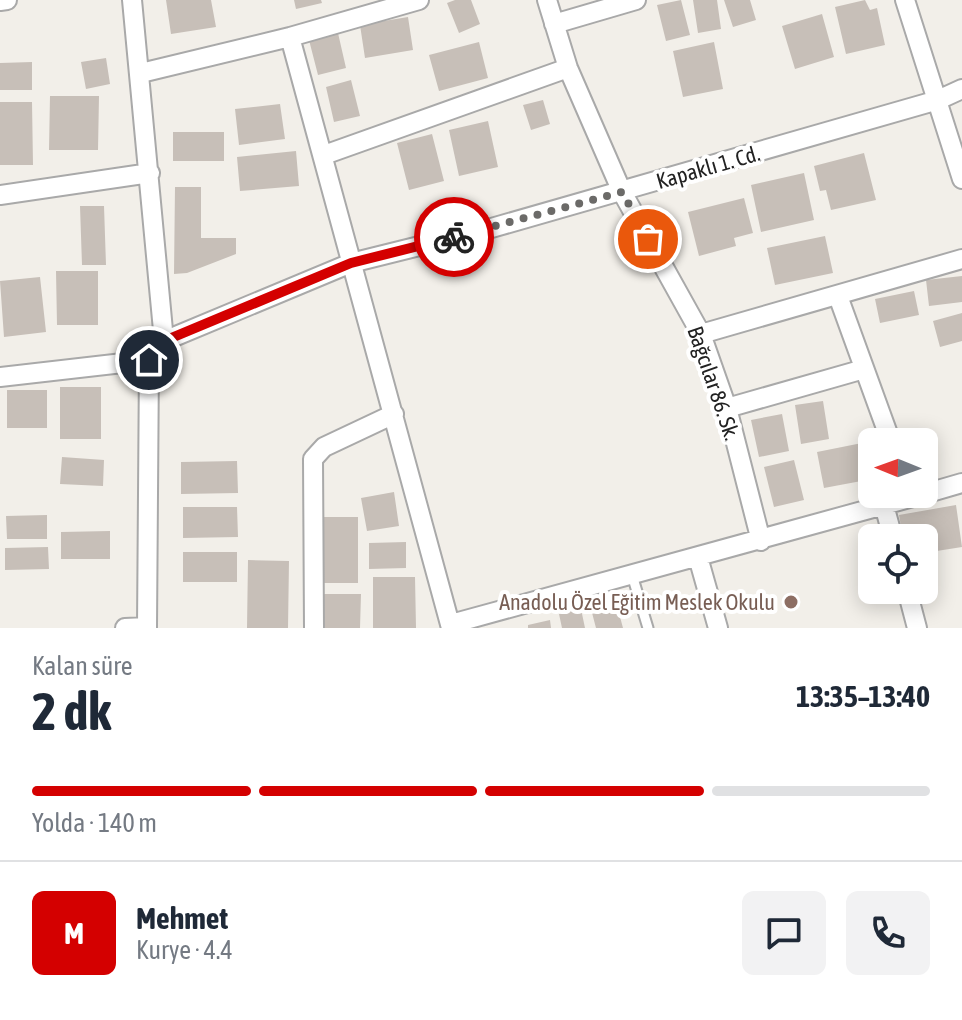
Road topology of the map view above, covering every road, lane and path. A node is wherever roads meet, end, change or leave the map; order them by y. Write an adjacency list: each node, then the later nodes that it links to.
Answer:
1 (7, 0): 7 (street)
2 (132, 0): 11 (street)
3 (419, 0): 9 (street)
4 (547, 0): 8 (street, Bağcılar 86. Sk.)
5 (636, 0): 8 (street)
6 (905, 0): 13 (street)
7 (0, 1)
8 (554, 24): 10 (street, Bağcılar 86. Sk.)
9 (290, 37): 11 (street); 14 (street)
10 (568, 68): 14 (street); 17 (street, Bağcılar 86. Sk.)
11 (141, 73): 15 (street)
12 (962, 89): 13 (street, Kapaklı 1. Cd.)
13 (938, 100): 16 (street); 17 (street, Kapaklı 1. Cd.)
14 (324, 155): 20 (street)
15 (150, 173): 18 (street); 23 (street)
16 (962, 179)
17 (622, 192): 20 (street, Kapaklı 1. Cd.); 22 (street, Bağcılar 86. Sk.)
18 (0, 195)
19 (962, 259): 21 (street)
20 (351, 263): 23 (street, Kapaklı 1. Cd.); 28 (street)
21 (838, 296): 22 (street); 25 (street)
22 (701, 334): 27 (street, Bağcılar 86. Sk.)
23 (164, 341): 24 (street, Kapaklı 1. Cd.)
24 (149, 360): 26 (street); 39 (street)
25 (864, 369): 27 (street); 29 (street)
26 (0, 377)
27 (727, 408): 33 (street, Bağcılar 86. Sk.)
28 (394, 414): 37 (street); 40 (street)
29 (886, 428)
30 (962, 483): 31 (street)
31 (938, 489)
32 (874, 508): 33 (street)
33 (761, 541): 34 (street)
34 (698, 557): 35 (street); 42 (street)
35 (632, 575): 37 (street); 41 (lane)
36 (911, 604): 43 (street)
37 (451, 626)
38 (125, 628): 39 (street)
39 (147, 628)
40 (314, 628)
41 (648, 628)
42 (718, 628)
43 (917, 628)

